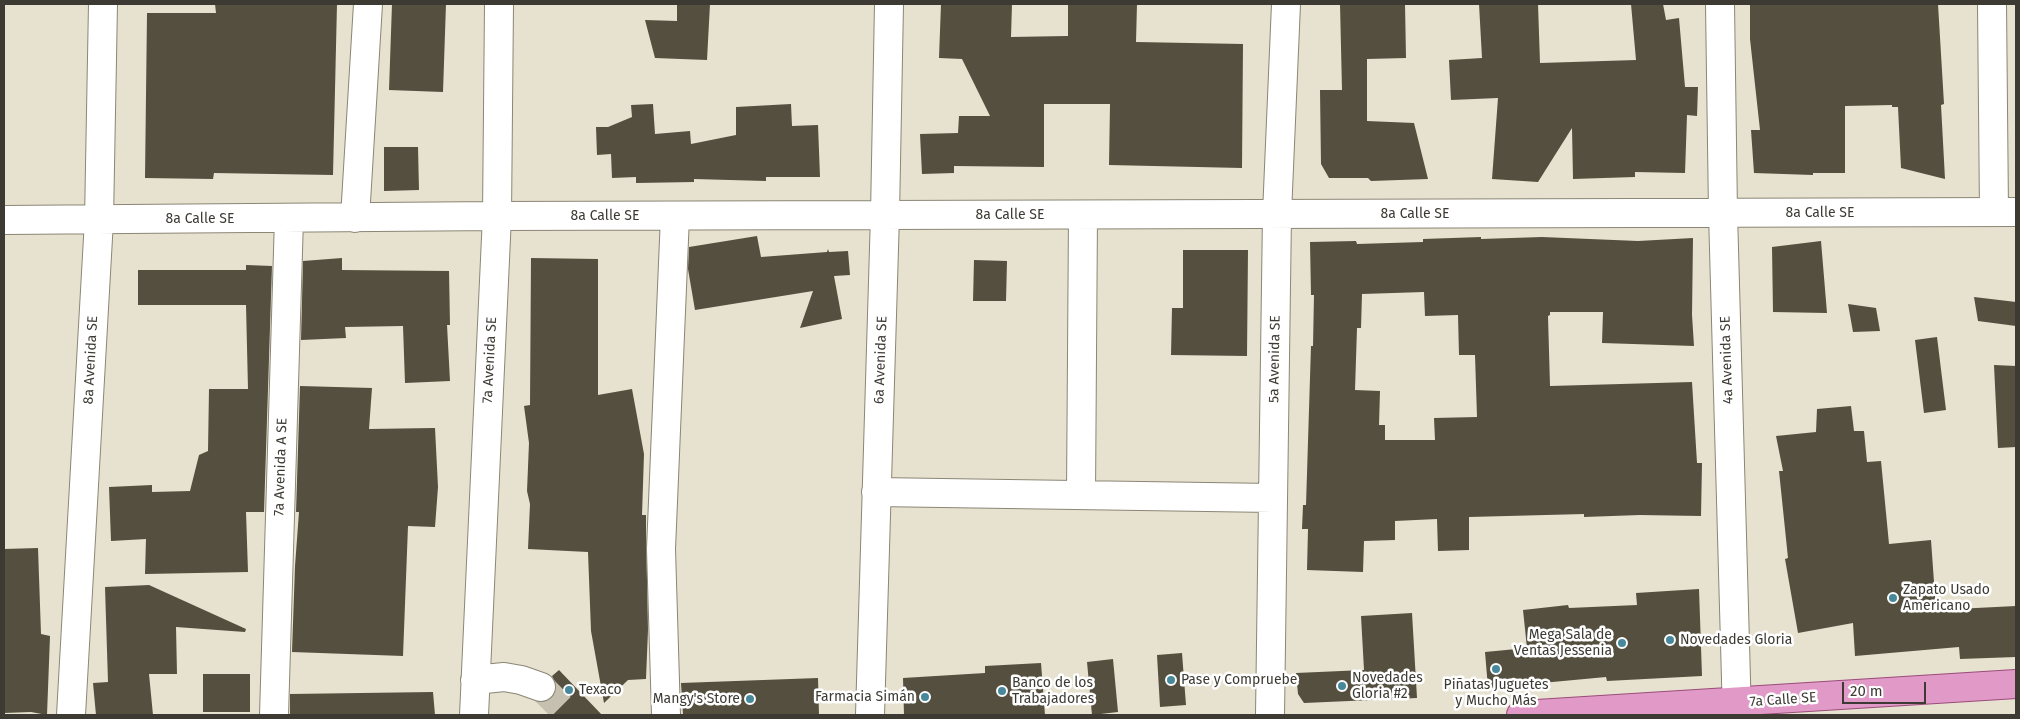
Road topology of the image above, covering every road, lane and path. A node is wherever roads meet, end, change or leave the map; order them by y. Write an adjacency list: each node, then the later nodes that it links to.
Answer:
1 (103, 4): 18 (street, 8a Avenida SE)
2 (368, 4): 16 (street)
3 (499, 4): 13 (street, 7a Avenida SE)
4 (889, 4): 11 (street, 6a Avenida SE)
5 (1286, 4): 10 (street, 5a Avenida SE)
6 (1720, 4): 9 (street, 4a Avenida SE)
7 (1992, 4): 8 (street)
8 (2005, 212): 9 (street, 8a Calle SE)
9 (1723, 213): 10 (street, 8a Calle SE); 25 (street, 4a Avenida SE)
10 (1277, 214): 12 (street, 8a Calle SE); 21 (street, 5a Avenida SE)
11 (885, 215): 12 (street, 8a Calle SE); 14 (street, 8a Calle SE); 19 (street, 6a Avenida SE)
12 (1083, 215): 20 (street)
13 (497, 216): 14 (street, 8a Calle SE); 16 (street, 8a Calle SE); 22 (street, 7a Avenida SE)
14 (675, 216): 29 (street)
15 (289, 218): 16 (street, 8a Calle SE); 18 (street, 8a Calle SE); 27 (street, 7a Avenida A SE)
16 (355, 218)
17 (4, 220): 18 (street, 8a Calle SE)
18 (99, 220): 26 (street, 8a Avenida SE)
19 (876, 492): 20 (street); 30 (street, 6a Avenida SE)
20 (1080, 495): 21 (street)
21 (1273, 498): 31 (street, 5a Avenida SE)
22 (475, 680): 24 (street); 28 (street, 7a Avenida SE)
23 (2016, 684): 25 (main road, 7a Calle SE)
24 (541, 687)
25 (1737, 709): 32 (main road, 7a Calle SE)
26 (71, 715)
27 (274, 715)
28 (474, 715)
29 (666, 715)
30 (870, 715)
31 (1270, 715)
32 (1520, 715)

